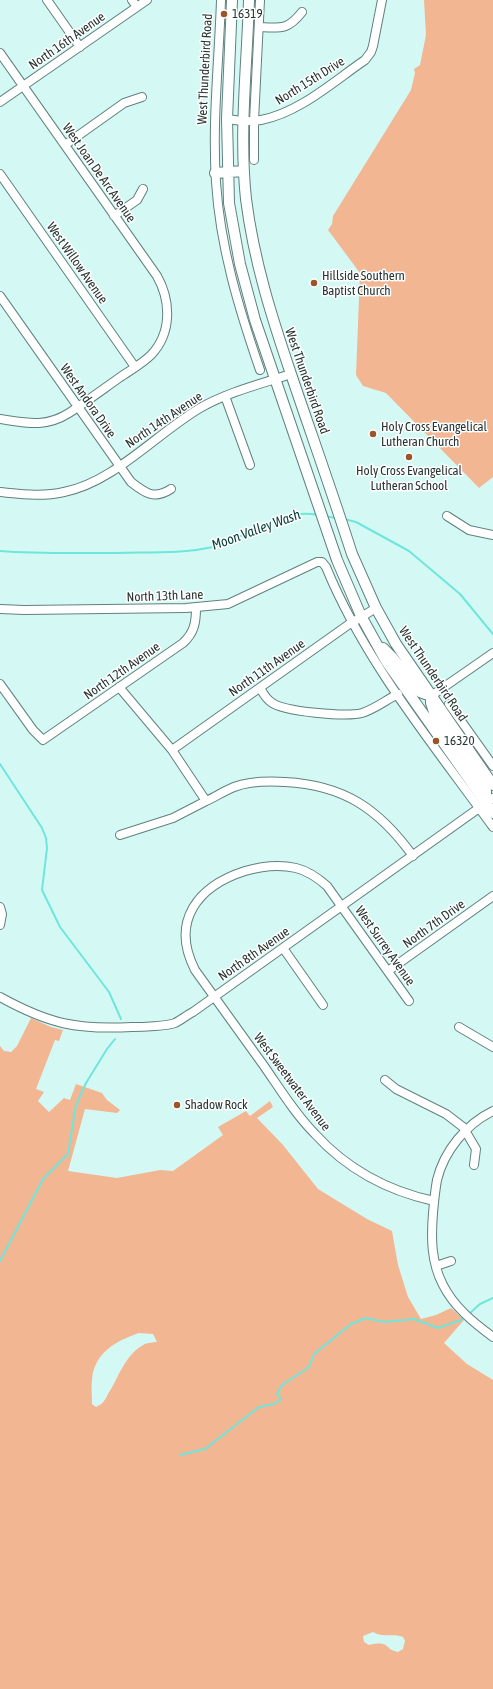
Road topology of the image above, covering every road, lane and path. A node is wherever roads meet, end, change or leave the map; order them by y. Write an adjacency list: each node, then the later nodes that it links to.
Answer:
1 (47, 0): 11 (street)
2 (147, 0): 8 (street, North 16th Avenue)
3 (221, 0): 22 (street, West Thunderbird Road)
4 (232, 0): 16 (main road, West Thunderbird Road)
5 (249, 0): 17 (main road, West Thunderbird Road)
6 (260, 0): 10 (street, West Thunderbird Road)
7 (382, 0): 17 (street, North 15th Drive)
8 (134, 3): 11 (street, North 16th Avenue)
9 (302, 12): 10 (street)
10 (259, 27): 17 (street, West Thunderbird Road)
11 (80, 46): 13 (street, North 16th Avenue)
12 (0, 53): 13 (street, West Joan De Arc Avenue)
13 (23, 86): 15 (street, North 16th Avenue); 18 (street, West Joan De Arc Avenue)
14 (142, 97): 18 (street)
15 (0, 102)
16 (227, 119): 17 (street, North 15th Drive); 21 (main road, West Thunderbird Road)
17 (249, 121): 19 (street, West Thunderbird Road); 20 (main road, West Thunderbird Road)
18 (65, 145): 25 (street, West Joan De Arc Avenue)
19 (254, 160)
20 (244, 171): 21 (main road); 31 (main road, West Thunderbird Road)
21 (227, 172): 22 (main road); 27 (main road, West Thunderbird Road)
22 (215, 173): 28 (street, West Thunderbird Road)
23 (0, 174): 29 (street, West Willow Avenue)
24 (143, 189): 25 (street)
25 (114, 216): 29 (street, West Joan De Arc Avenue)
26 (0, 296): 34 (street, West Andora Drive)
27 (264, 348): 28 (street); 32 (main road, West Thunderbird Road)
28 (253, 351): 30 (street, West Thunderbird Road)
29 (135, 367): 34 (street, West Joan De Arc Avenue)
30 (260, 370)
31 (291, 374): 32 (street, North 14th Avenue); 38 (main road, West Thunderbird Road)
32 (275, 379): 33 (street, North 14th Avenue); 39 (main road, West Thunderbird Road)
33 (225, 396): 36 (street, North 14th Avenue); 37 (street)
34 (78, 407): 35 (street); 36 (street, West Andora Drive)
35 (0, 419)
36 (119, 466): 40 (street, West Andora Drive); 41 (street, North 14th Avenue)
37 (250, 466)
38 (327, 478): 39 (main road); 46 (main road, West Thunderbird Road)
39 (311, 483): 48 (main road, West Thunderbird Road)
40 (171, 489)
41 (0, 492)
42 (447, 516): 43 (street)
43 (493, 535)
44 (322, 562): 45 (street, North 13th Lane); 49 (street, West Thunderbird Road)
45 (196, 608): 47 (street, North 13th Lane); 53 (street, North 12th Avenue)
46 (376, 608): 48 (street, North 11th Avenue); 56 (main road, West Thunderbird Road)
47 (0, 609)
48 (361, 616): 49 (street, North 11th Avenue); 50 (main road, West Thunderbird Road)
49 (352, 623): 54 (street, North 11th Avenue); 55 (street, West Thunderbird Road)
50 (375, 642): 56 (main road); 63 (main road, West Thunderbird Road)
51 (493, 653): 56 (street)
52 (0, 684): 53 (street, North 12th Avenue)
53 (119, 687): 59 (street)
54 (260, 688): 55 (street); 59 (street, North 11th Avenue)
55 (398, 694): 63 (street, West Thunderbird Road)
56 (431, 696): 58 (main road, West Thunderbird Road); 63 (main road)
57 (448, 704): 58 (street, West Thunderbird Road)
58 (464, 735): 60 (street, West Thunderbird Road); 61 (main road, West Thunderbird Road)
59 (172, 750): 62 (street)
60 (493, 766)
61 (493, 785)
62 (206, 801): 66 (street); 67 (street)
63 (486, 803): 64 (main road, West Thunderbird Road); 65 (street, West Thunderbird Road); 67 (street, North 8th Avenue)
64 (493, 813)
65 (493, 827)
66 (120, 835)
67 (413, 856): 69 (street, North 8th Avenue)
68 (493, 896): 73 (street, North 7th Drive)
69 (342, 906): 72 (street, North 8th Avenue); 73 (street, West Surrey Avenue); 75 (street, West Surrey Avenue)
70 (0, 908): 71 (street)
71 (0, 925)
72 (283, 948): 75 (street, North 8th Avenue); 77 (street)
73 (388, 971): 76 (street, West Surrey Avenue)
74 (0, 997): 75 (street, North 8th Avenue)
75 (214, 997): 84 (street, West Sweetwater Avenue)
76 (409, 1001)
77 (324, 1005)
78 (459, 1027): 79 (street)
79 (493, 1047)
80 (385, 1080): 82 (street)
81 (493, 1111): 82 (street)
82 (465, 1130): 83 (street); 84 (street)
83 (474, 1165)
84 (434, 1201): 86 (street)
85 (451, 1261): 86 (street)
86 (436, 1266): 87 (street)
87 (493, 1337)

